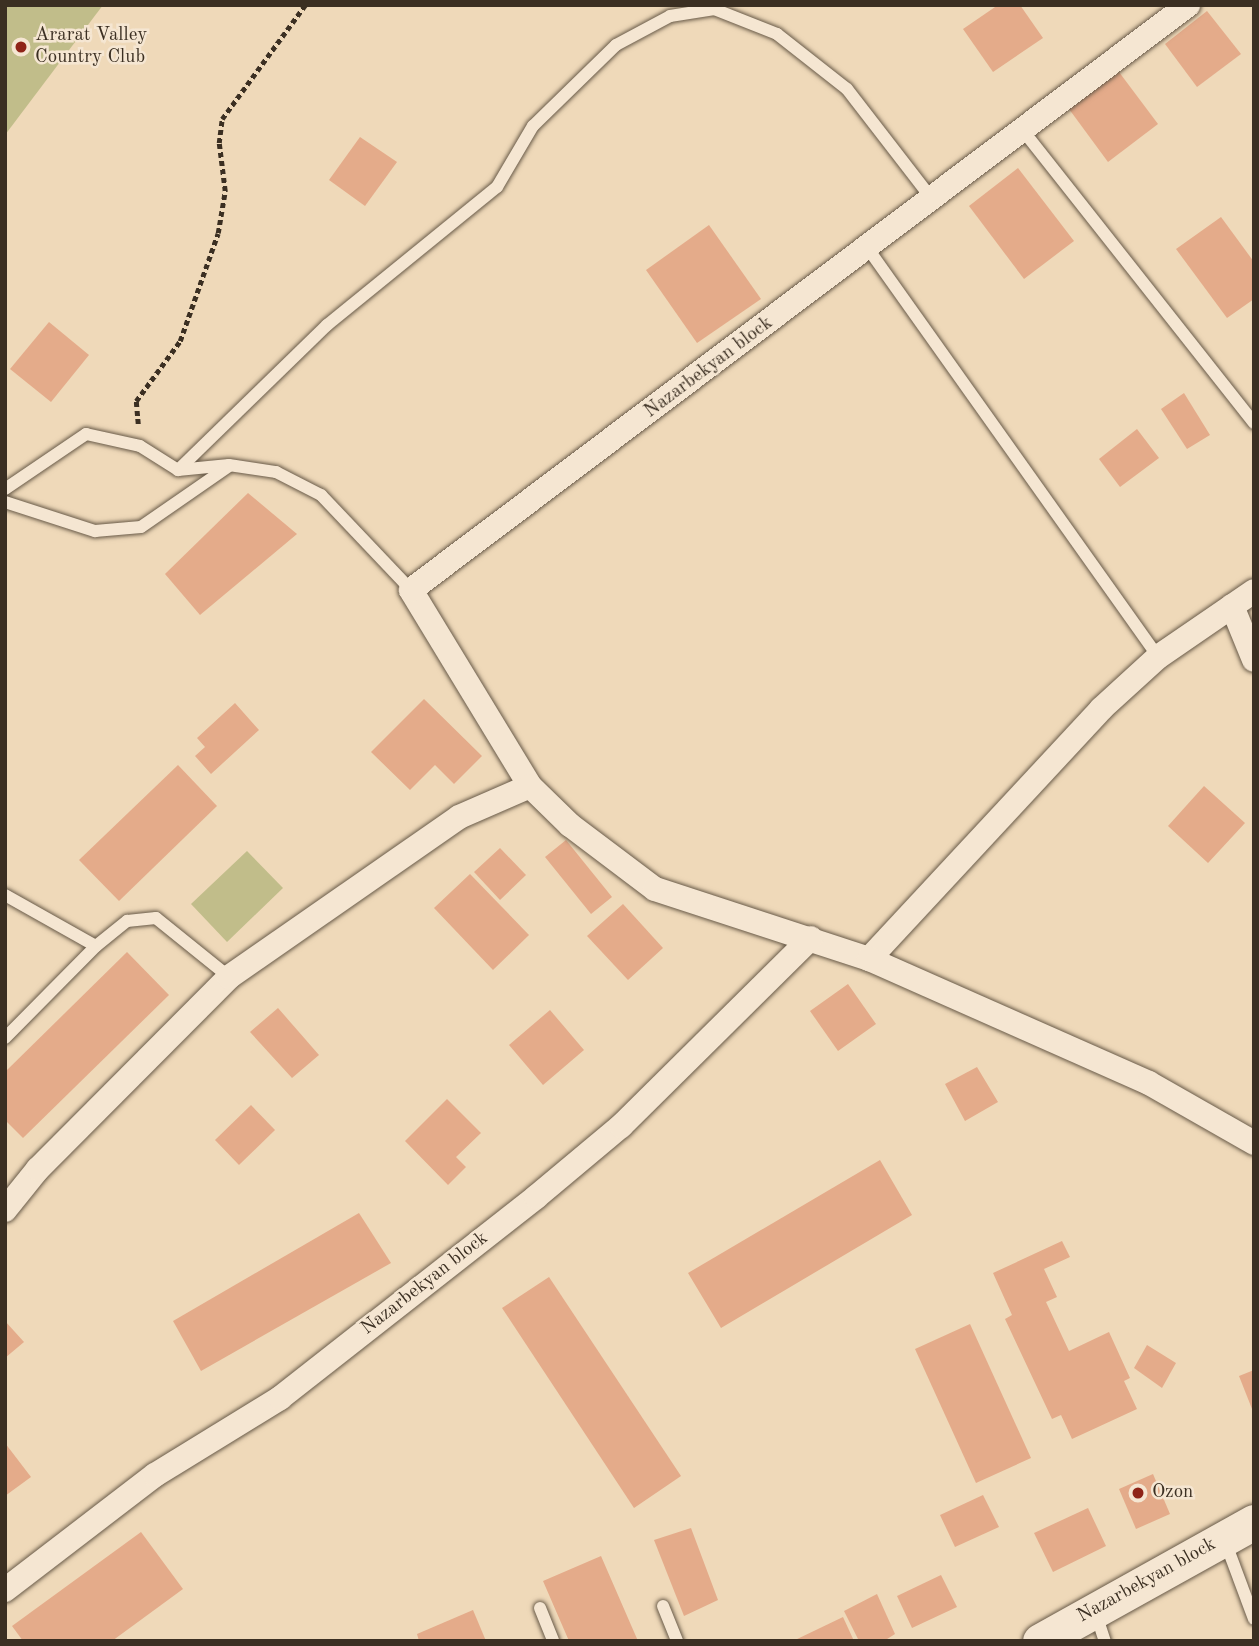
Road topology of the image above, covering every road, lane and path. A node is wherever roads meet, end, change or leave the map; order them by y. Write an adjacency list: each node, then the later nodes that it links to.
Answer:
1 (305, 5): 7 (path)
2 (1188, 5): 3 (street, Nazarbekyan block)
3 (1021, 128): 4 (street, Nazarbekyan block); 6 (lane)
4 (932, 199): 5 (street, Nazarbekyan block); 9 (lane)
5 (869, 250): 12 (street, Nazarbekyan block); 15 (lane)
6 (1254, 423)
7 (140, 446): 9 (lane); 10 (lane)
8 (229, 465): 9 (lane); 11 (lane); 12 (lane)
9 (178, 470)
10 (5, 489)
11 (5, 502)
12 (411, 590): 17 (street)
13 (1254, 591): 14 (street)
14 (1232, 607): 15 (street); 16 (street)
15 (1158, 657): 21 (street)
16 (1254, 660)
17 (530, 786): 19 (street); 22 (street)
18 (5, 895): 20 (lane)
19 (811, 938): 21 (street); 27 (street, Nazarbekyan block)
20 (96, 946): 22 (lane); 23 (lane)
21 (869, 959): 24 (street)
22 (229, 977): 25 (street)
23 (5, 1038)
24 (1254, 1143)
25 (6, 1208)
26 (1239, 1530): 30 (lane); 31 (street, Nazarbekyan block)
27 (5, 1590)
28 (663, 1606): 33 (lane)
29 (540, 1608): 32 (lane)
30 (1254, 1619)
31 (1100, 1625): 34 (street, Nazarbekyan block)
32 (553, 1641)
33 (677, 1641)
34 (1040, 1641)

